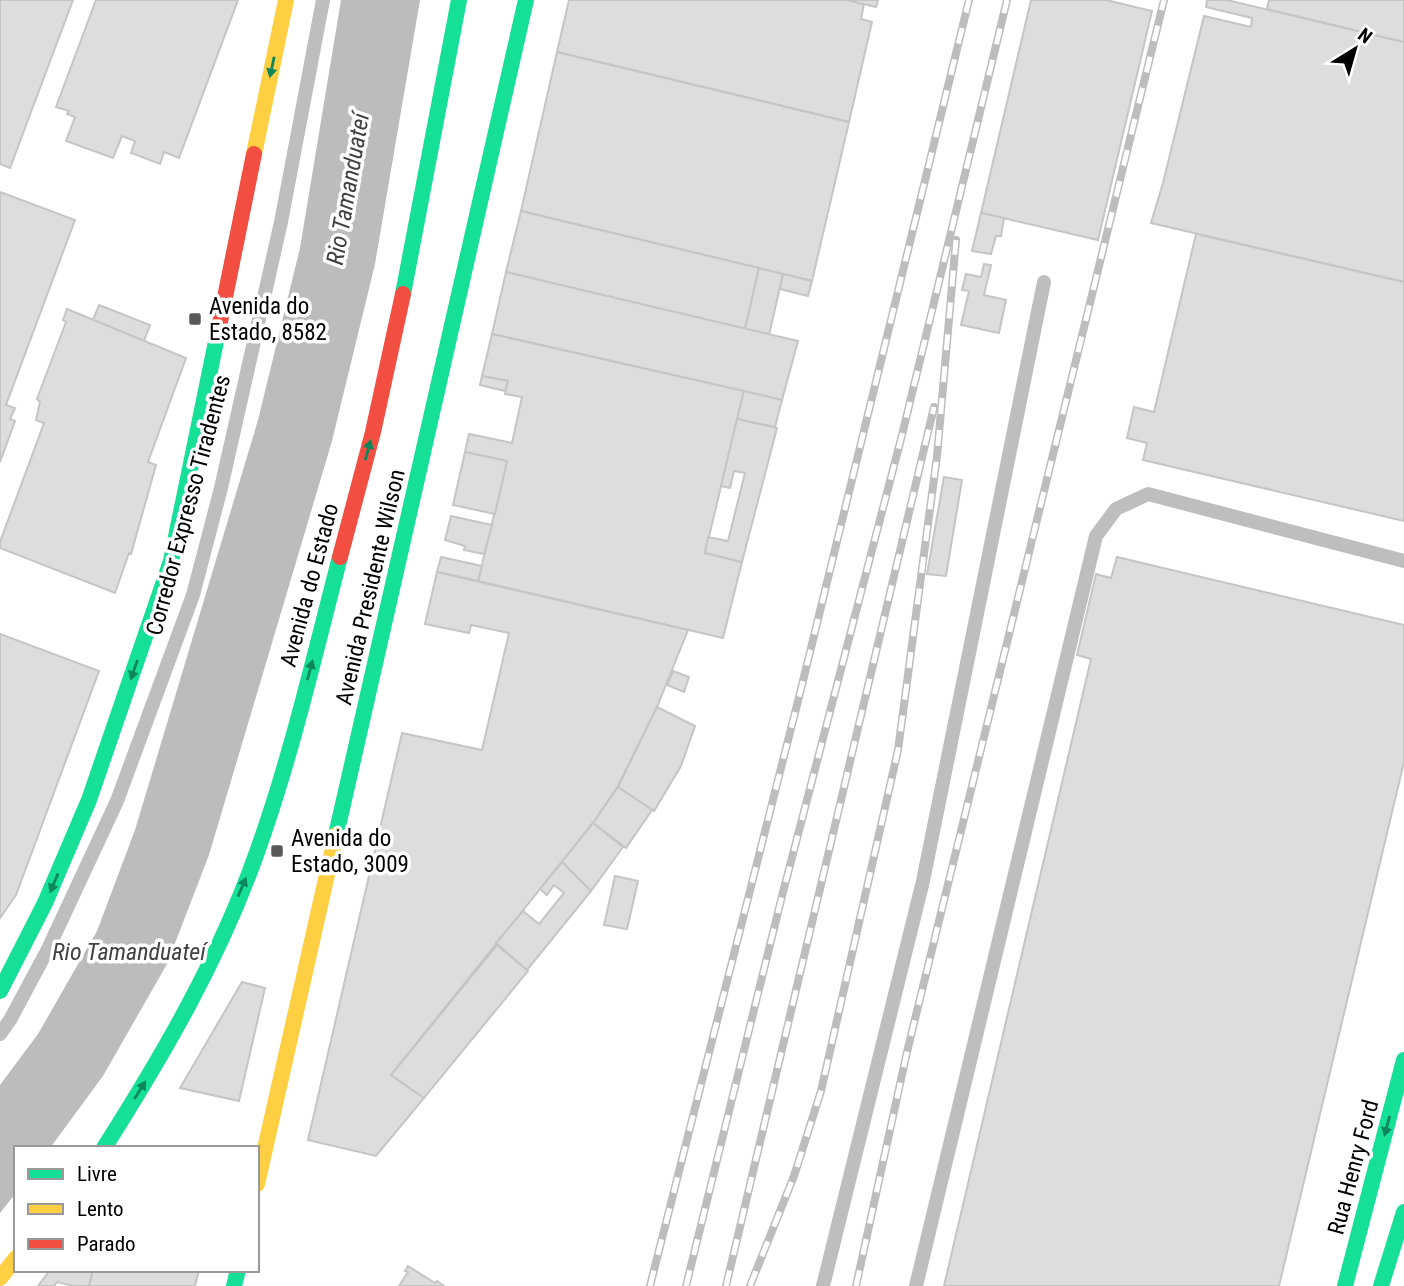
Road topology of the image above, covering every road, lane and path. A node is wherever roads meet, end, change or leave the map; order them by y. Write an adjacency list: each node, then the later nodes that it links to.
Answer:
1 (286, 0): 7 (main road, one-way to 7)
2 (323, 0): 8 (lane, Corredor Expresso Tiradentes)
3 (459, 0): 10 (main road, Avenida do Estado, one-way to 3)
4 (527, 0): 11 (main road, Avenida Presidente Wilson)
5 (1044, 282): 15 (lane)
6 (1404, 561): 16 (lane)
7 (0, 991)
8 (0, 1034)
9 (1404, 1060): 17 (main road, Rua Henry Ford, one-way to 17)
10 (105, 1146)
11 (259, 1175)
12 (1404, 1212): 18 (main road)
13 (14, 1260): 14 (main road)
14 (0, 1278)
15 (823, 1286)
16 (916, 1286)
17 (1345, 1286)
18 (1381, 1286)

